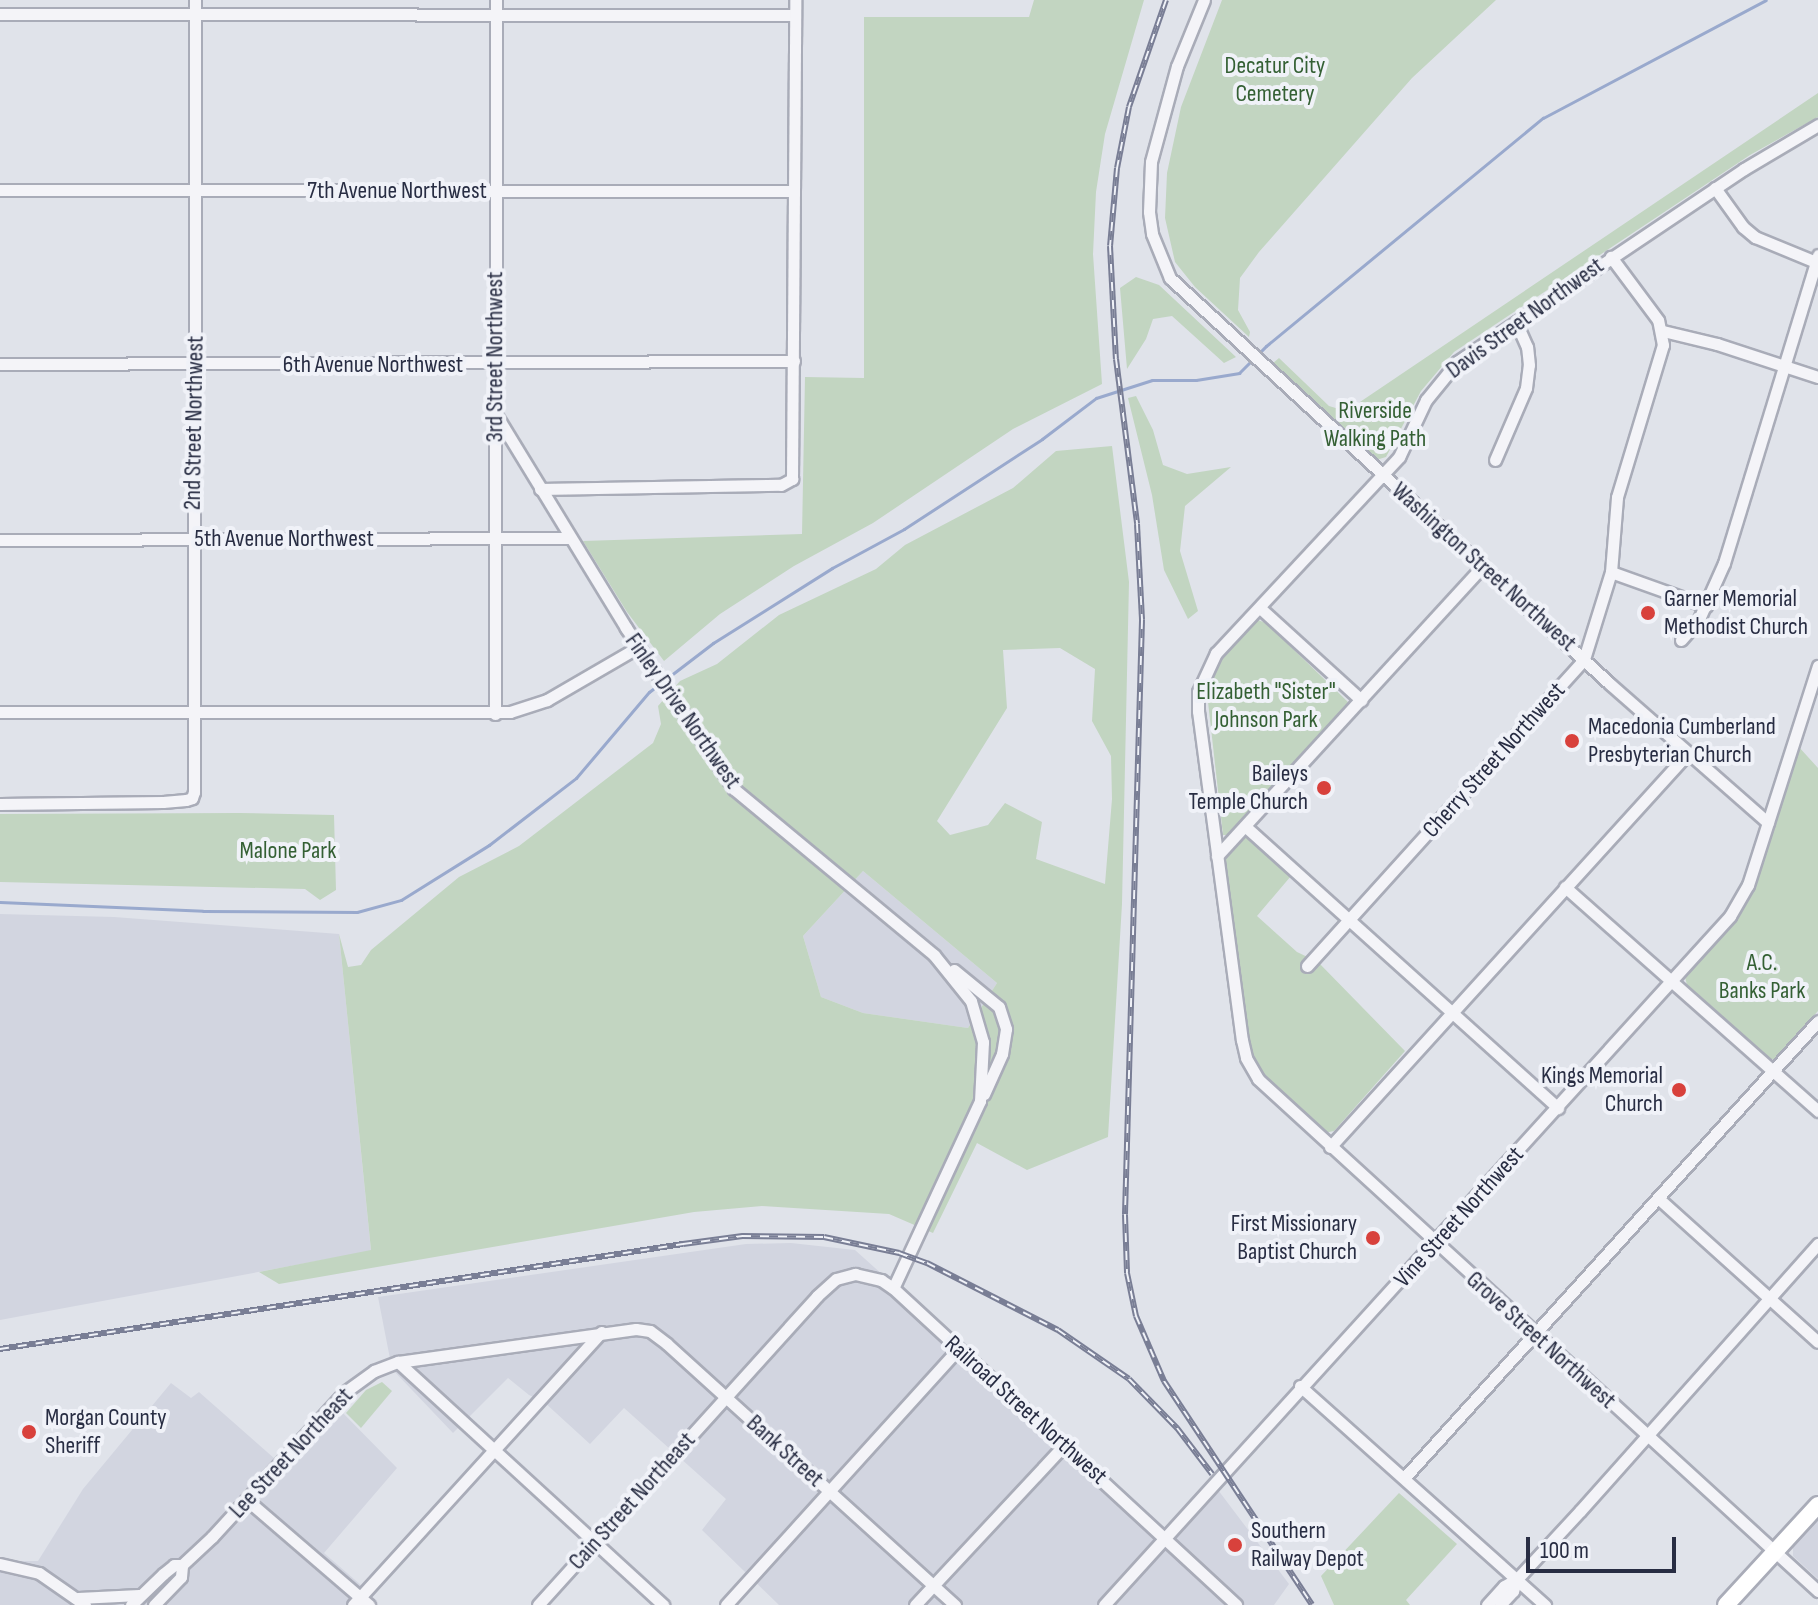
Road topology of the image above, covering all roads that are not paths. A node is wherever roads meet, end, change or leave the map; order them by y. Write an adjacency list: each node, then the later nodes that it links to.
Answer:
1 (195, 0): 5 (street, 2nd Street Northwest)
2 (496, 0): 7 (street, 3rd Street Northwest)
3 (795, 0): 8 (street)
4 (1204, 0): 27 (street, Washington Street Northwest)
5 (194, 13): 6 (street); 7 (street); 12 (street, 2nd Street Northwest)
6 (0, 14)
7 (496, 14): 8 (street); 13 (street, 3rd Street Northwest)
8 (795, 15): 14 (street)
9 (1818, 125): 10 (street, Davis Street Northwest)
10 (1715, 188): 15 (street, Davis Street Northwest); 16 (street)
11 (0, 190): 12 (street, 7th Avenue Northwest)
12 (193, 191): 13 (street, 7th Avenue Northwest); 23 (street, 2nd Street Northwest)
13 (496, 191): 14 (street, 7th Avenue Northwest); 21 (street, 3rd Street Northwest)
14 (794, 191): 19 (street)
15 (1611, 257): 17 (street, Davis Street Northwest); 18 (street)
16 (1817, 258): 22 (street)
17 (1516, 322): 26 (street); 27 (street, Davis Street Northwest)
18 (1663, 331): 22 (street); 34 (street, Cherry Street Northwest)
19 (794, 361): 21 (street, 6th Avenue Northwest); 28 (street)
20 (0, 364): 23 (street, 6th Avenue Northwest)
21 (496, 365): 23 (street, 6th Avenue Northwest); 25 (street, 3rd Street Northwest)
22 (1784, 365): 24 (street); 35 (street)
23 (196, 366): 32 (street, 2nd Street Northwest)
24 (1818, 377)
25 (495, 413): 28 (street, Finley Drive Northwest); 30 (street, 3rd Street Northwest)
26 (1495, 460)
27 (1383, 475): 33 (street, Washington Street Northwest); 36 (street, Davis Street Northwest)
28 (540, 489): 29 (street, Finley Drive Northwest)
29 (569, 538): 30 (street, 5th Avenue Northwest); 38 (street, Finley Drive Northwest)
30 (495, 539): 32 (street, 5th Avenue Northwest); 44 (street, 3rd Street Northwest)
31 (0, 540): 32 (street, 5th Avenue Northwest)
32 (193, 540): 43 (street, 2nd Street Northwest)
33 (1483, 566): 39 (street, Washington Street Northwest); 41 (street)
34 (1611, 572): 35 (street); 39 (street, Cherry Street Northwest)
35 (1706, 606): 37 (street)
36 (1260, 608): 41 (street); 49 (street, Davis Street Northwest)
37 (1681, 640)
38 (638, 647): 44 (street); 52 (street, Finley Drive Northwest)
39 (1584, 659): 45 (street, Washington Street Northwest); 51 (street, Cherry Street Northwest)
40 (1817, 673): 47 (street, Vine Street Northwest)
41 (1361, 700): 48 (street)
42 (0, 712): 43 (street)
43 (194, 714): 44 (street); 46 (street, 2nd Street Northwest)
44 (495, 714)
45 (1688, 753): 47 (street, Washington Street Northwest); 50 (street)
46 (0, 804)
47 (1768, 823): 54 (street, Vine Street Northwest)
48 (1246, 827): 49 (street); 51 (street)
49 (1217, 856): 61 (street, Grove Street Northwest)
50 (1565, 887): 54 (street); 55 (street)
51 (1350, 919): 53 (street, Cherry Street Northwest); 55 (street)
52 (934, 955): 58 (street, Finley Drive Northwest); 58 (street, Finley Drive Northwest)
53 (1307, 966)
54 (1672, 982): 57 (street); 59 (street, Vine Street Northwest)
55 (1453, 1012): 59 (street); 61 (street)
56 (1818, 1021): 57 (street)
57 (1772, 1071): 60 (street); 62 (street)
58 (980, 1101): 65 (street, Finley Drive Northwest)
59 (1558, 1108): 63 (street, Vine Street Northwest)
60 (1818, 1111)
61 (1330, 1147): 63 (street, Grove Street Northwest)
62 (1658, 1198): 66 (street); 69 (street)
63 (1436, 1243): 69 (street, Grove Street Northwest); 73 (street, Vine Street Northwest)
64 (1818, 1244): 66 (street)
65 (893, 1288): 67 (street, Railroad Street Northwest); 71 (street, Railroad Street Northwest)
66 (1769, 1298): 70 (street); 75 (street)
67 (804, 1311): 74 (street, Cain Street Northeast)
68 (602, 1331): 72 (street, Lee Street Northeast); 74 (street, Bank Street); 77 (street)
69 (1534, 1335): 75 (street, Grove Street Northwest); 78 (street)
70 (1818, 1342)
71 (958, 1349): 76 (street, Railroad Street Northwest); 79 (street)
72 (398, 1362): 77 (street); 80 (street, Lee Street Northeast)
73 (1300, 1386): 78 (street); 82 (street, Vine Street Northwest)
74 (726, 1398): 79 (street, Bank Street); 83 (street, Cain Street Northeast)
75 (1648, 1436): 84 (street, Grove Street Northwest); 87 (street)
76 (1065, 1444): 82 (street, Railroad Street Northwest); 88 (street)
77 (493, 1451): 83 (street); 92 (street)
78 (1405, 1477): 87 (street)
79 (830, 1491): 88 (street, Bank Street); 97 (street)
80 (247, 1500): 86 (street, Lee Street Northeast); 92 (street)
81 (1818, 1505): 84 (highway)
82 (1166, 1538): 100 (street, Vine Street Northwest); 101 (street, Railroad Street Northwest)
83 (594, 1543): 95 (street, Cain Street Northeast); 96 (street)
84 (1776, 1553): 89 (street, Grove Street Northwest); 105 (highway)
85 (0, 1564): 91 (street)
86 (182, 1565): 90 (street, Lee Street Northeast); 94 (street, Lee Street Northeast)
87 (1517, 1579): 102 (street); 103 (street); 104 (street)
88 (932, 1585): 98 (street); 99 (street, Bank Street)
89 (1818, 1591)
90 (140, 1595): 91 (street); 93 (street, Lee Street Northeast)
91 (82, 1602)
92 (361, 1602)
93 (131, 1605)
94 (154, 1605)
95 (538, 1605)
96 (663, 1605)
97 (726, 1605)
98 (915, 1605)
99 (955, 1605)
100 (1104, 1605)
101 (1236, 1605)
102 (1487, 1605)
103 (1500, 1605)
104 (1545, 1605)
105 (1726, 1605)

